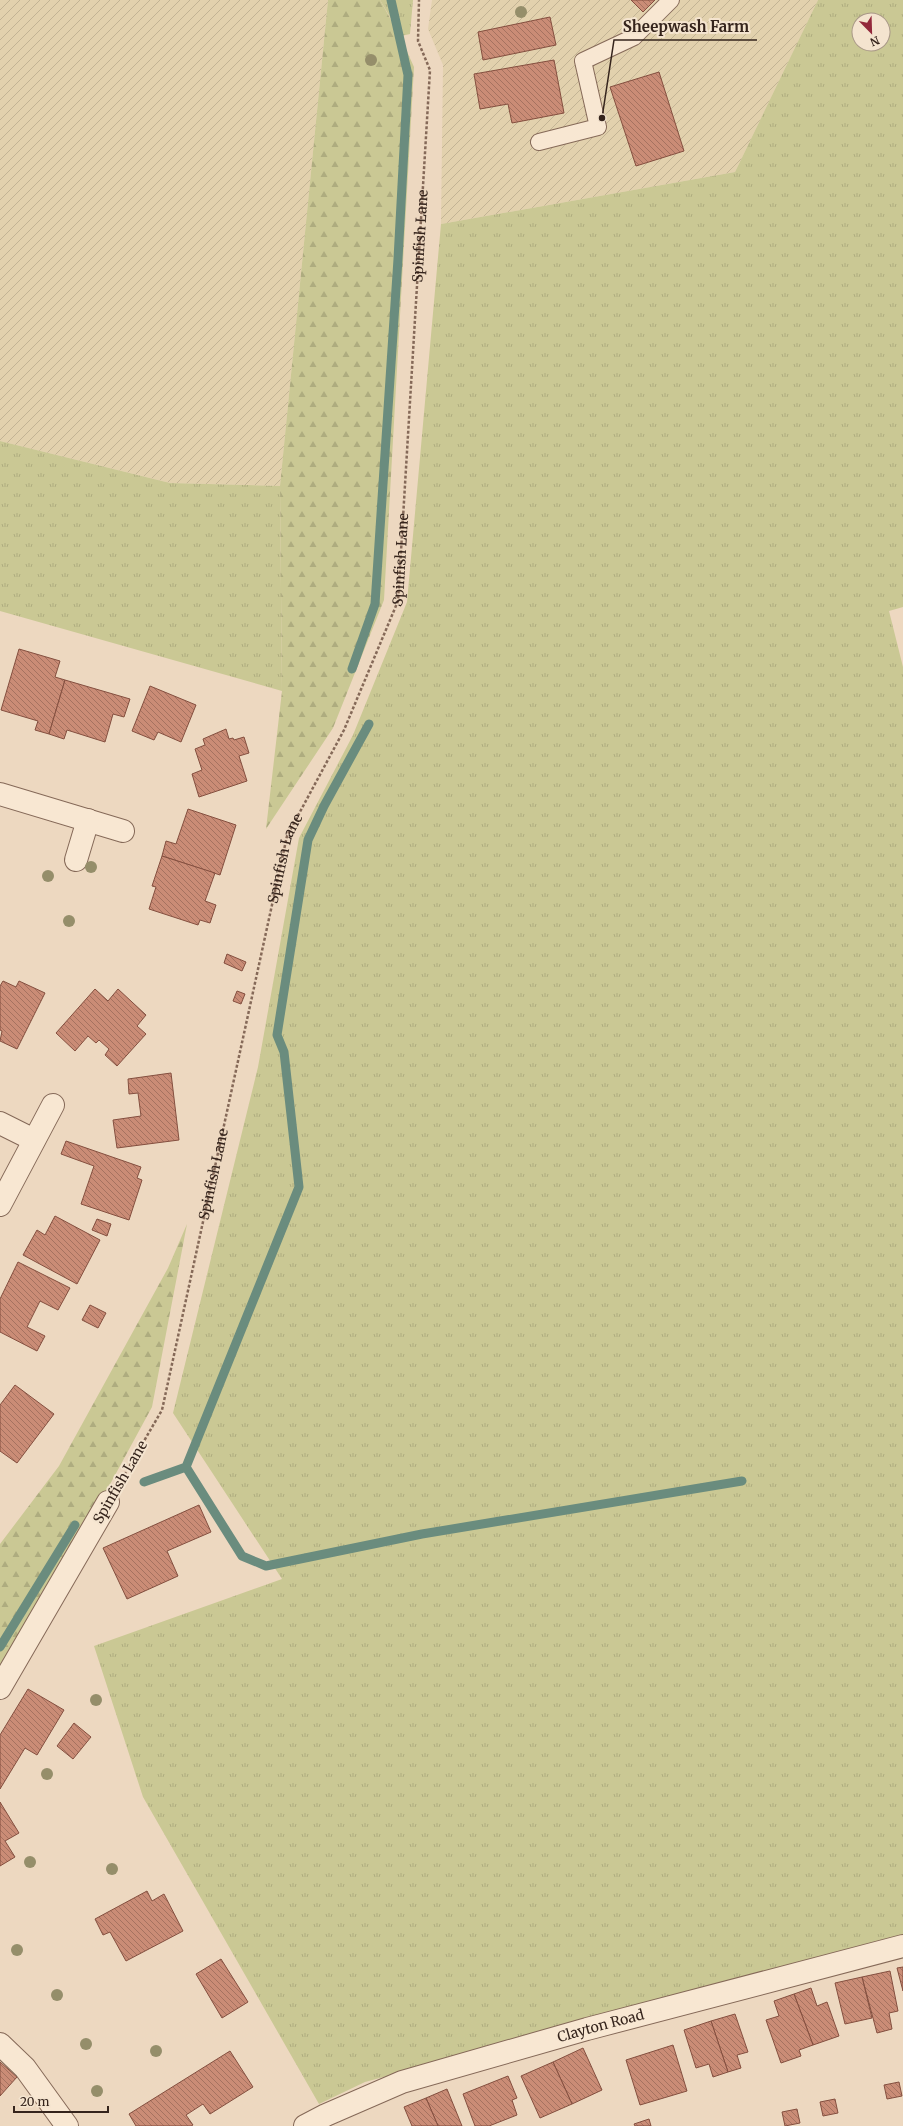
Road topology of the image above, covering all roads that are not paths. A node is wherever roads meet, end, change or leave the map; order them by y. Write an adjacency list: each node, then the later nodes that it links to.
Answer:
1 (671, 0): 2 (lane)
2 (539, 142)
3 (0, 794): 4 (street)
4 (88, 820): 5 (street); 6 (street)
5 (123, 831)
6 (76, 860)
7 (53, 1105): 9 (street)
8 (0, 1123): 9 (street)
9 (34, 1140): 10 (street)
10 (0, 1206)
11 (108, 1502): 12 (street, Spinfish Lane)
12 (0, 1688)
13 (903, 1946): 16 (street, Clayton Road)
14 (0, 2044): 15 (street)
15 (67, 2126)
16 (305, 2126)

